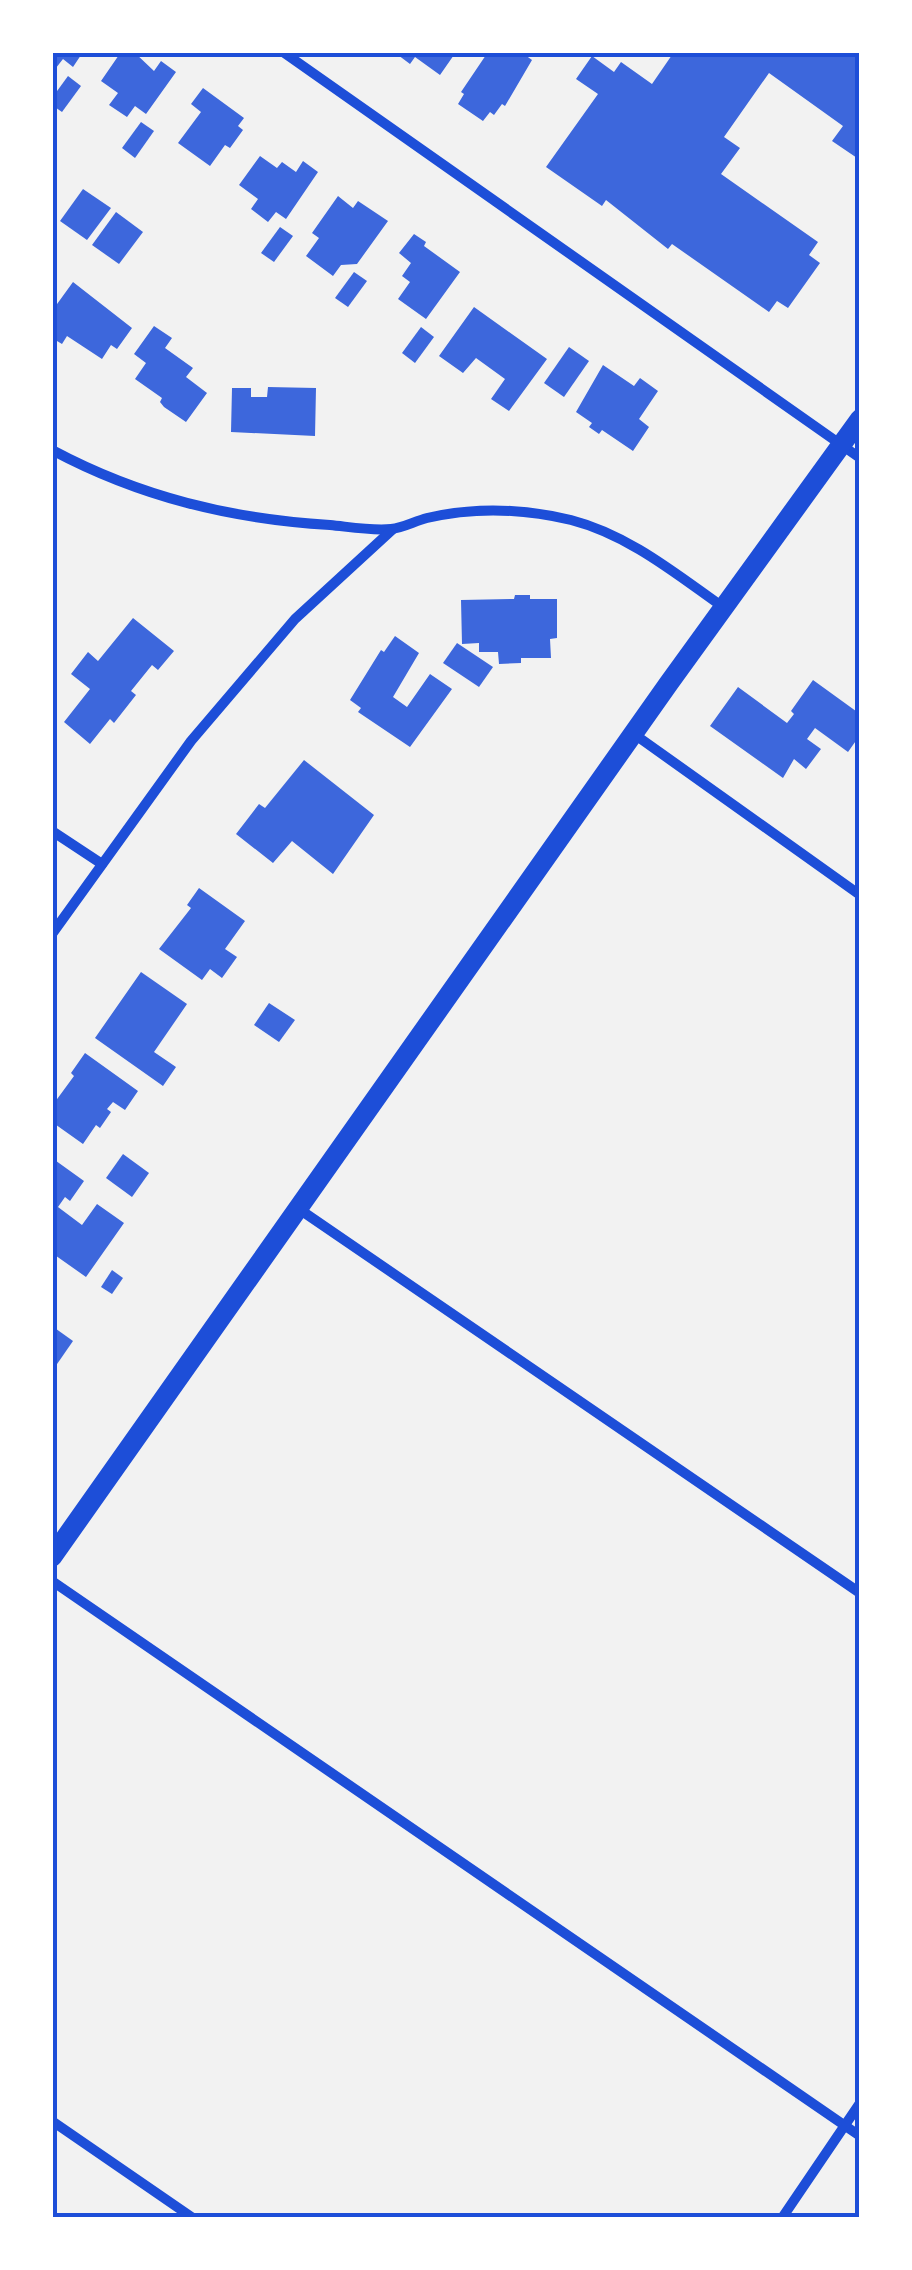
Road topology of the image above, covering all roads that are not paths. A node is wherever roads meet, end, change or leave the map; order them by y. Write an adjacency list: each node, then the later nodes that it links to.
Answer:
1 (282, 52): 3 (street)
2 (860, 419): 3 (main road)
3 (841, 445): 5 (street); 7 (main road)
4 (52, 450): 6 (street)
5 (860, 458)
6 (393, 529): 7 (street); 10 (street)
7 (723, 607): 8 (main road)
8 (634, 734): 11 (street); 13 (main road)
9 (52, 831): 10 (street)
10 (102, 864): 12 (street)
11 (860, 895)
12 (52, 934)
13 (299, 1208): 14 (main road); 16 (street)
14 (52, 1557)
15 (52, 1581): 19 (street)
16 (860, 1593)
17 (860, 2103): 19 (street)
18 (52, 2121): 21 (street)
19 (844, 2125): 20 (street); 22 (street)
20 (860, 2136)
21 (193, 2218)
22 (782, 2218)

